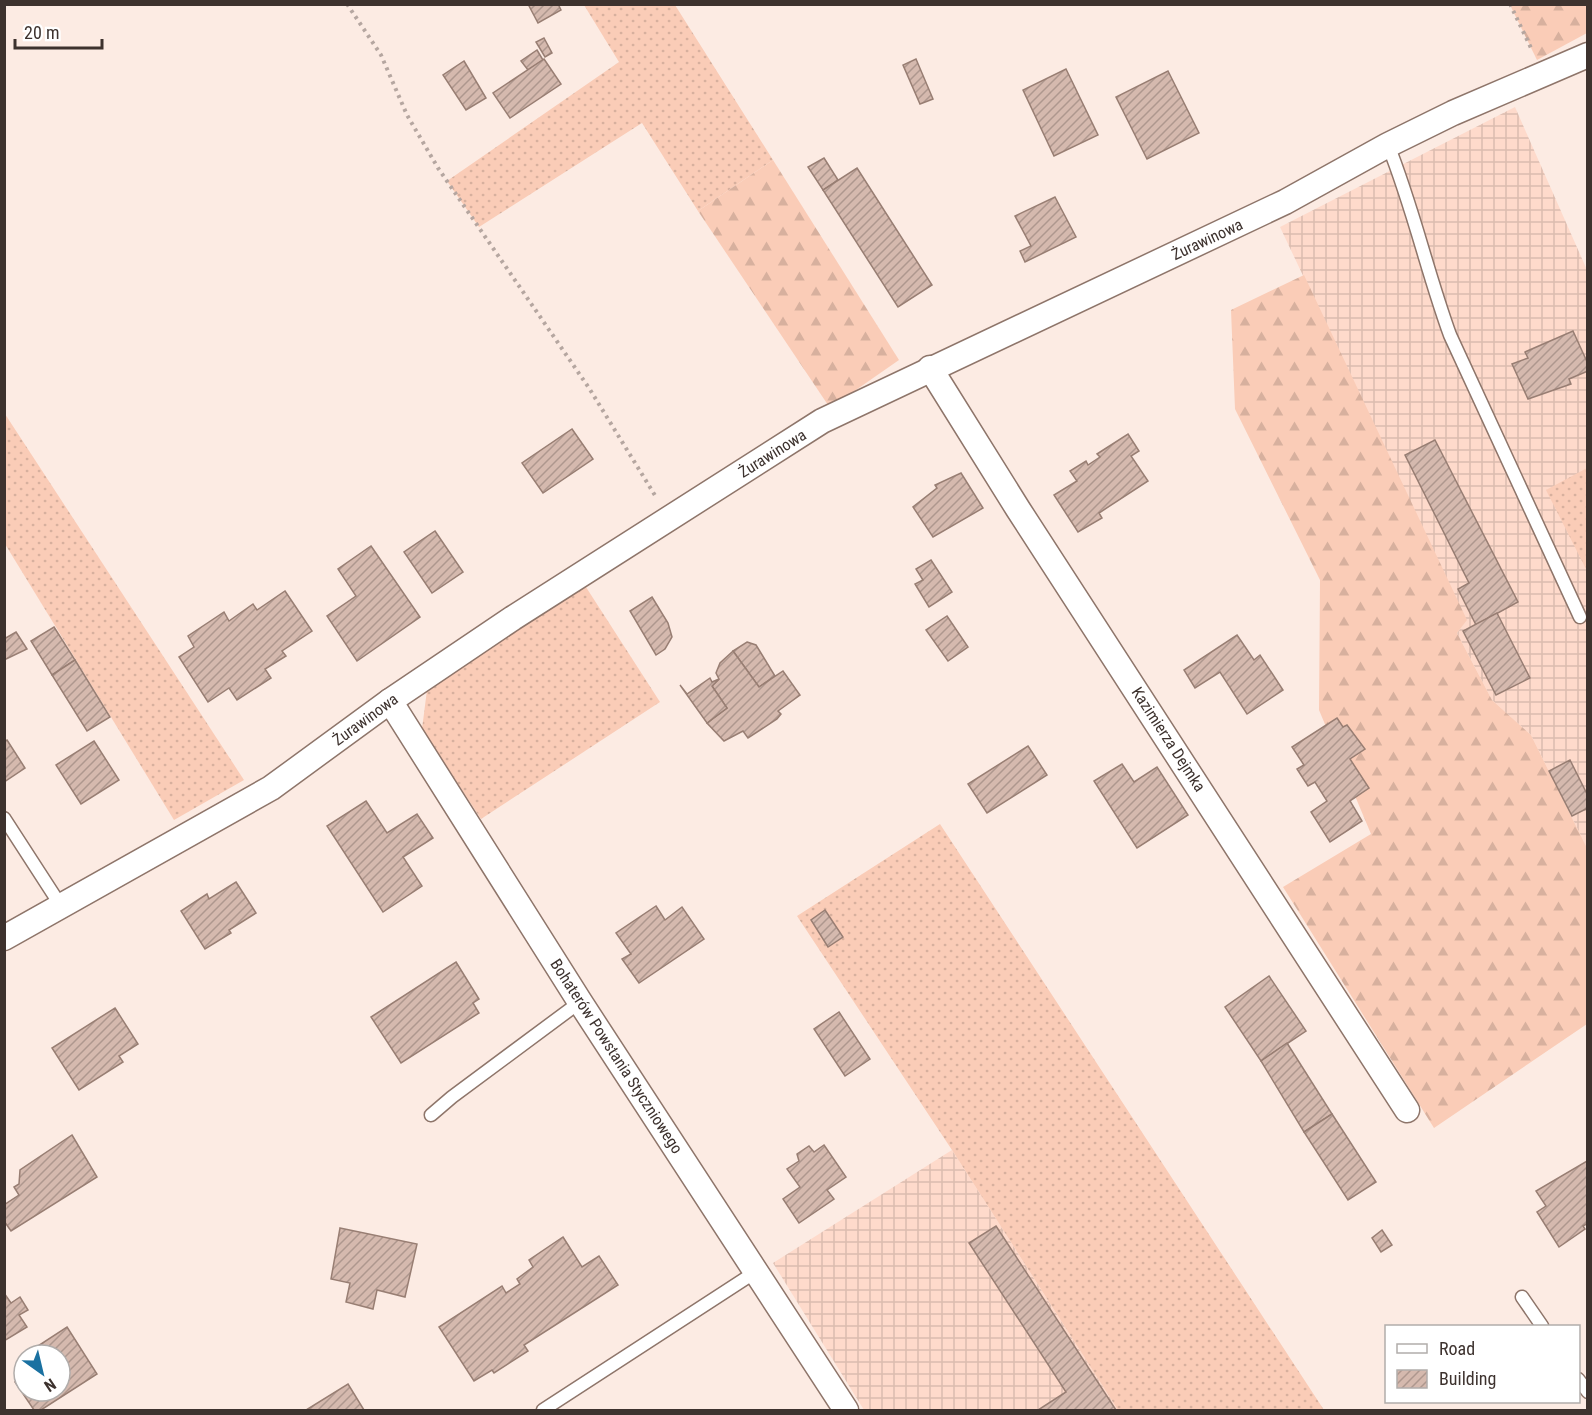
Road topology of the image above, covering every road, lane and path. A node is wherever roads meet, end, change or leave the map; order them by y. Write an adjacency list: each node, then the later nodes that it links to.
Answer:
1 (347, 4): 7 (path)
2 (1510, 4): 4 (path)
3 (1587, 55): 4 (street, Żurawinowa)
4 (1543, 73): 5 (street, Żurawinowa)
5 (1388, 145): 6 (street, Żurawinowa); 8 (lane)
6 (930, 368): 7 (street, Żurawinowa); 14 (street, Kazimierza Dejmka)
7 (669, 519): 9 (street, Żurawinowa)
8 (1580, 617)
9 (390, 701): 11 (street, Żurawinowa); 13 (street, Bohaterów Powstania Styczniowego)
10 (4, 818): 11 (lane)
11 (61, 906): 12 (street, Żurawinowa)
12 (4, 938)
13 (580, 1002): 15 (lane); 16 (street, Bohaterów Powstania Styczniowego)
14 (1407, 1110)
15 (431, 1115)
16 (757, 1271): 19 (lane); 20 (street, Bohaterów Powstania Styczniowego)
17 (1522, 1297): 18 (lane)
18 (1541, 1325)
19 (543, 1410)
20 (846, 1410)

